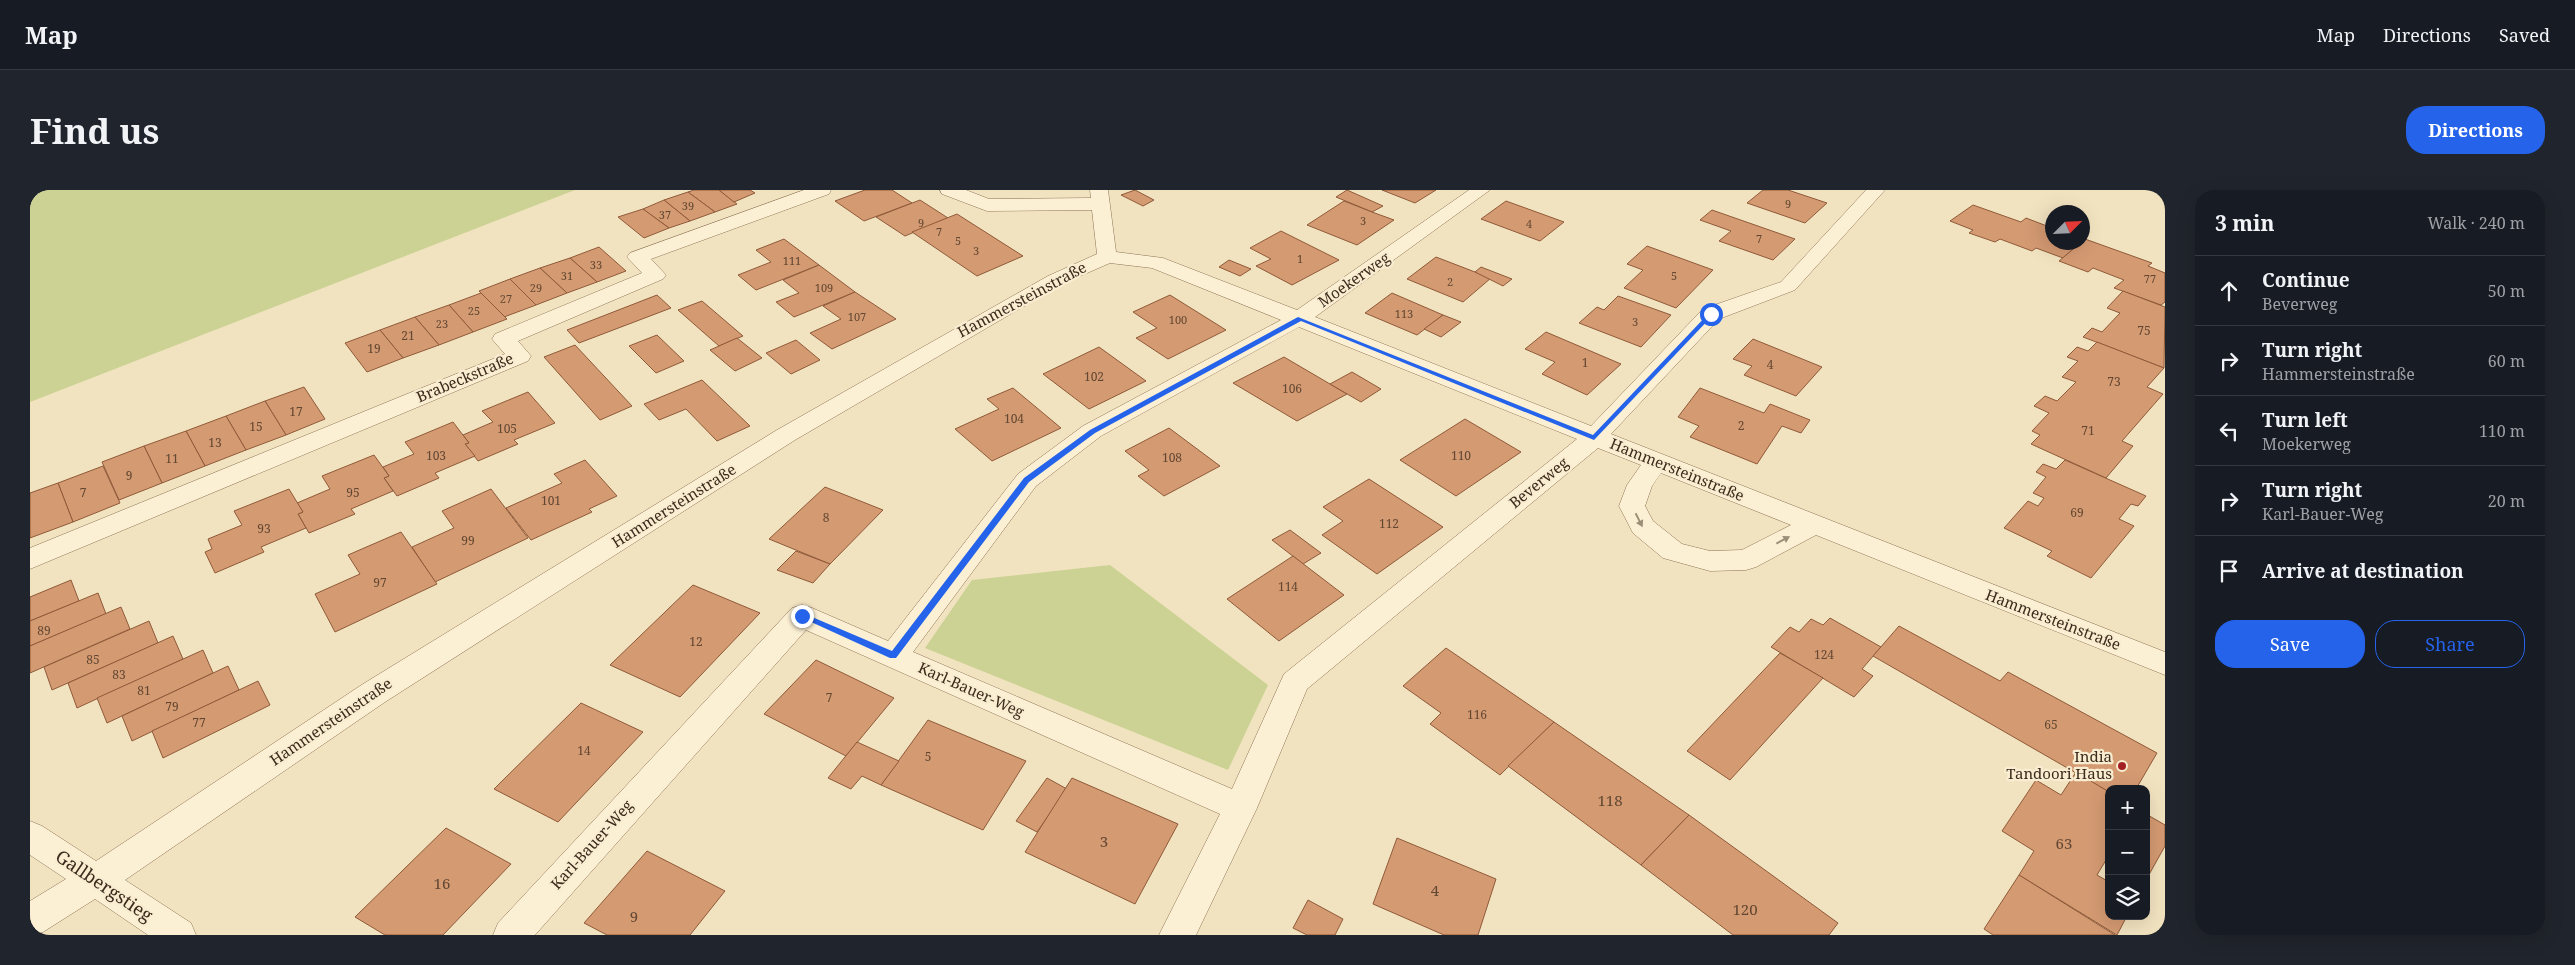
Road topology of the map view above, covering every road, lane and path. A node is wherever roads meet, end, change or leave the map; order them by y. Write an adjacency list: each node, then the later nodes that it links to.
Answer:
1 (822, 190): 11 (street, Brabeckstraße)
2 (949, 190): 5 (street)
3 (1481, 190): 7 (street, Moekerweg)
4 (1876, 190): 8 (street, Beverweg)
5 (1100, 197): 6 (street)
6 (1107, 257): 7 (street, Hammersteinstraße); 16 (street, Hammersteinstraße)
7 (1300, 318): 8 (street, Hammersteinstraße); 12 (street, Moekerweg)
8 (1594, 438): 9 (street, Hammersteinstraße); 14 (street, Beverweg)
9 (1656, 462): 10 (street, Hammersteinstraße); 10 (street, one-way to 10)
10 (1814, 524): 13 (street, Hammersteinstraße)
11 (30, 559)
12 (893, 656): 14 (street, Karl-Bauer-Weg); 19 (street, Karl-Bauer-Weg)
13 (2165, 664)
14 (1240, 808): 20 (street)
15 (30, 836): 16 (street, Gallbergstieg)
16 (96, 880): 17 (street, Hammersteinstraße); 18 (street, Gallbergstieg)
17 (30, 920)
18 (178, 935)
19 (511, 935)
20 (1177, 935)

